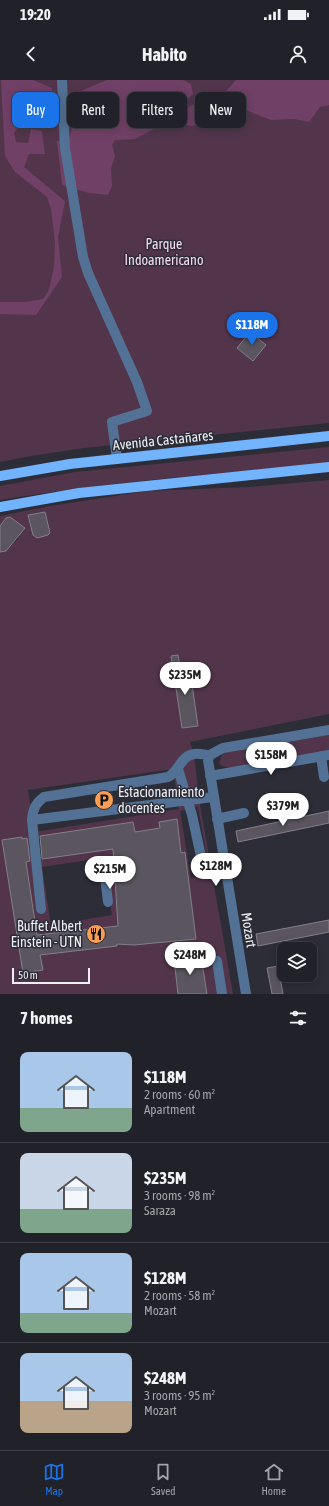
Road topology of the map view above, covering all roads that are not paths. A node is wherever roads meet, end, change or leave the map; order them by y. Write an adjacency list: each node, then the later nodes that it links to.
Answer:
1 (62, 80): 3 (street)
2 (329, 436): 3 (main road, Avenida Castañares)
3 (117, 459): 5 (main road, Avenida Castañares)
4 (329, 466): 6 (main road)
5 (0, 476)
6 (0, 507)
7 (329, 730): 8 (street)
8 (210, 755): 10 (street); 11 (street, Mozart)
9 (325, 755): 11 (street); 12 (street)
10 (178, 769): 14 (street); 17 (street)
11 (210, 776): 13 (street, Mozart)
12 (324, 777)
13 (213, 797): 14 (street); 16 (street, Mozart)
14 (188, 801): 17 (street); 18 (street)
15 (244, 814): 16 (street)
16 (217, 819): 24 (street, Mozart)
17 (32, 820): 21 (street)
18 (202, 861)
19 (104, 862): 20 (street)
20 (108, 902)
21 (41, 909)
22 (217, 961): 23 (street)
23 (222, 994)
24 (246, 994)

